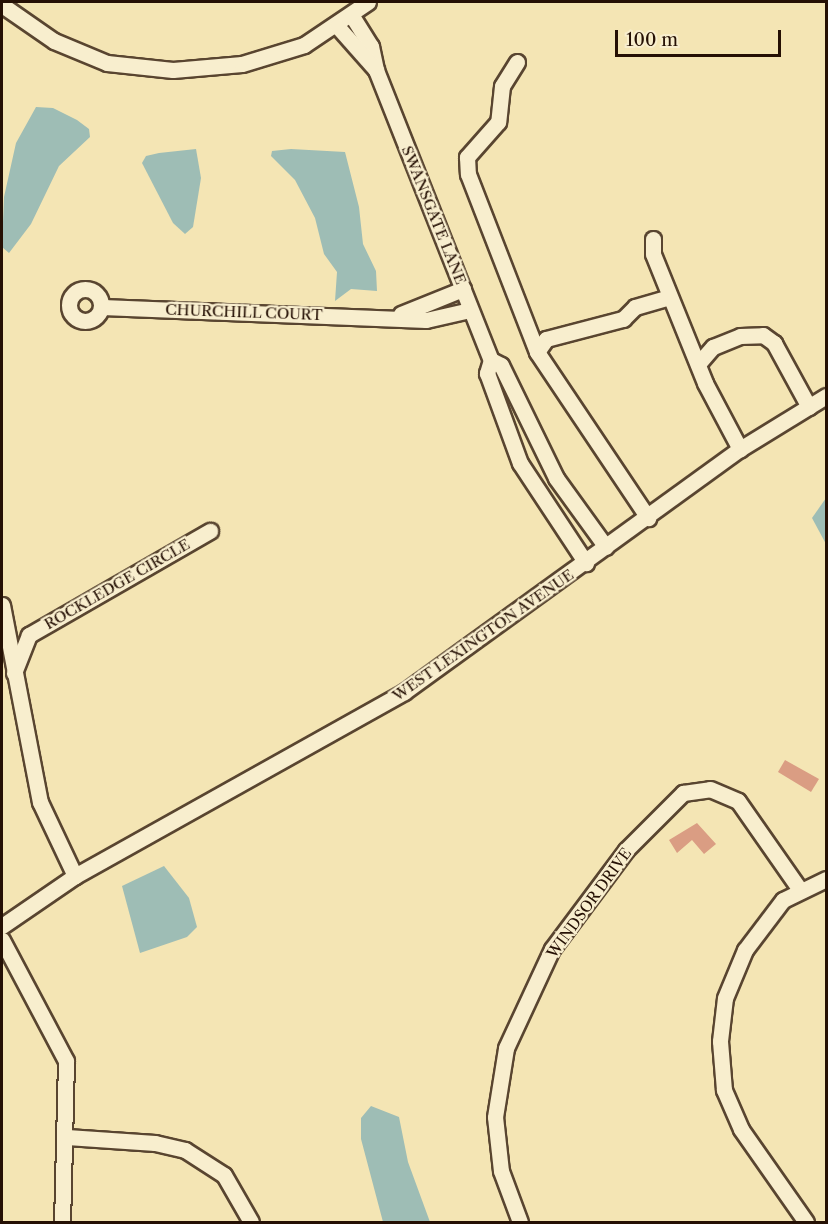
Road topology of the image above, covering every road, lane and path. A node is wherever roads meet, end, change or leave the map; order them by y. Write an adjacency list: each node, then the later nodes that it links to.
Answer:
1 (368, 2): 3 (street)
2 (2, 5): 4 (street)
3 (352, 16): 4 (street); 6 (street, SWANSGATE LANE)
4 (337, 26): 6 (street, SWANSGATE LANE)
5 (517, 62): 13 (street)
6 (376, 70): 8 (street, SWANSGATE LANE)
7 (653, 239): 9 (street)
8 (463, 289): 11 (street, SWANSGATE LANE); 12 (street, CHURCHILL COURT)
9 (670, 297): 13 (street); 15 (street)
10 (102, 307): 12 (street, CHURCHILL COURT)
11 (470, 310): 12 (street, CHURCHILL COURT); 14 (street, SWANSGATE LANE)
12 (386, 318)
13 (537, 351): 19 (street)
14 (491, 360): 21 (street, SWANSGATE LANE); 22 (street, SWANSGATE LANE)
15 (698, 364): 17 (street); 18 (street)
16 (826, 396): 17 (street, WEST LEXINGTON AVENUE)
17 (809, 407): 18 (street, WEST LEXINGTON AVENUE)
18 (740, 449): 19 (street, WEST LEXINGTON AVENUE)
19 (648, 518): 21 (street, WEST LEXINGTON AVENUE)
20 (210, 531): 24 (street, ROCKLEDGE CIRCLE)
21 (606, 547): 22 (street, WEST LEXINGTON AVENUE)
22 (586, 563): 25 (street, WEST LEXINGTON AVENUE)
23 (2, 605): 24 (street)
24 (14, 673): 25 (street)
25 (75, 876): 28 (street, WEST LEXINGTON AVENUE)
26 (826, 879): 27 (street)
27 (800, 890): 33 (street, WINDSOR DRIVE); 34 (street)
28 (2, 926)
29 (2, 940): 30 (street)
30 (67, 1137): 31 (street); 32 (street)
31 (62, 1222)
32 (251, 1222)
33 (520, 1222)
34 (806, 1222)

